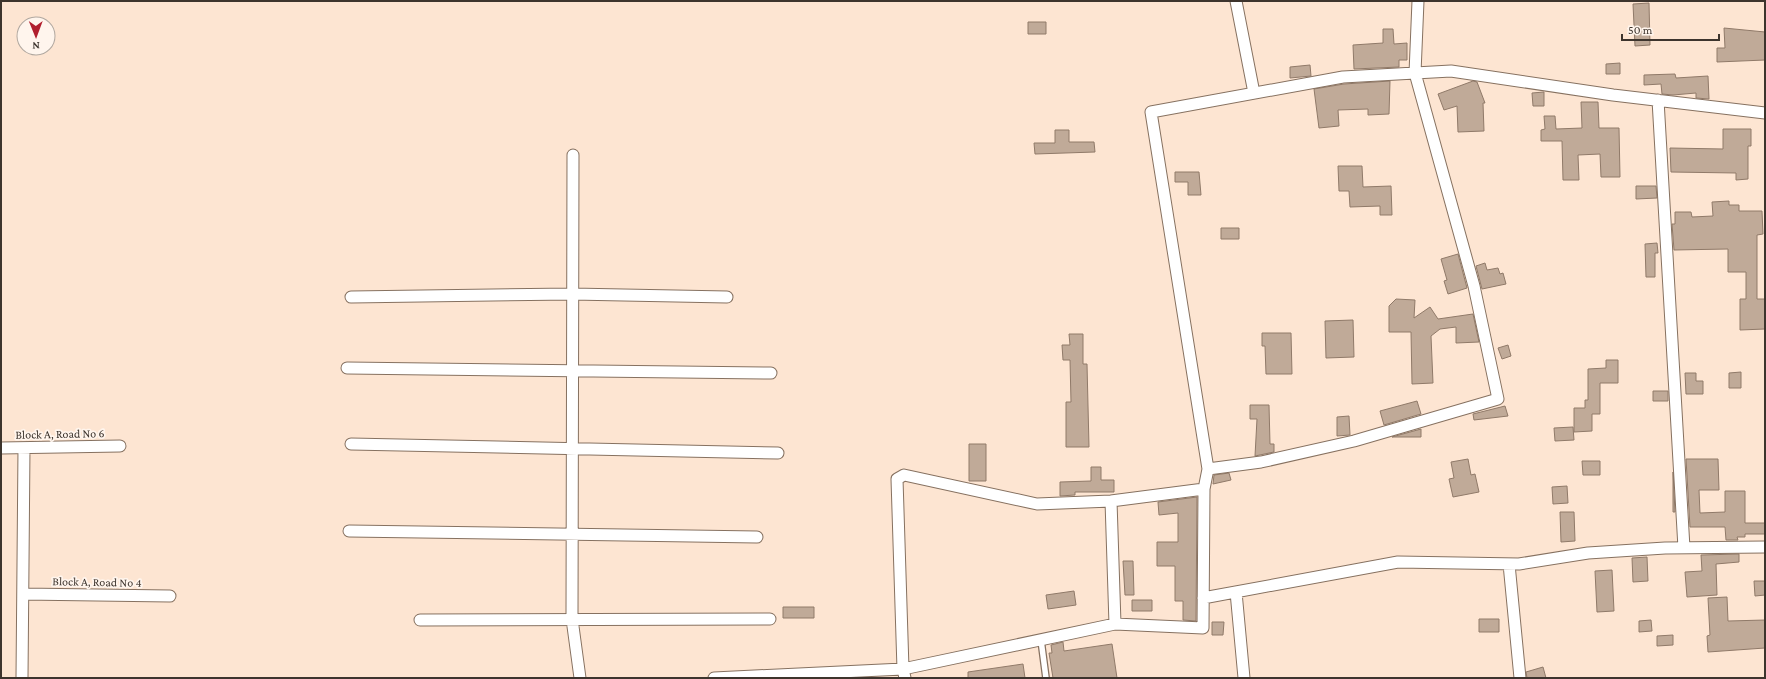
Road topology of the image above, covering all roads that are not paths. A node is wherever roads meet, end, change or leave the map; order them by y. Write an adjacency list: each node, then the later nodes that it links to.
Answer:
1 (1236, 1): 4 (street)
2 (1418, 1): 3 (street)
3 (1415, 73): 4 (street); 5 (street); 20 (street)
4 (1254, 93): 20 (street)
5 (1658, 100): 6 (street); 27 (street)
6 (1765, 113)
7 (573, 155): 8 (street)
8 (572, 294): 9 (street); 10 (street); 12 (street)
9 (351, 296)
10 (727, 297)
11 (347, 368): 12 (street)
12 (572, 370): 13 (street); 18 (street)
13 (771, 373)
14 (352, 444): 18 (street)
15 (120, 446): 17 (street, Block A, Road No 6)
16 (1, 448): 17 (street, Block A, Road No 6)
17 (24, 448): 30 (street)
18 (572, 449): 19 (street); 24 (street)
19 (778, 453)
20 (1208, 469): 21 (street)
21 (1204, 489): 22 (street); 32 (street)
22 (1111, 501): 36 (street); 38 (street)
23 (349, 531): 24 (street)
24 (571, 534): 25 (street); 33 (street)
25 (757, 537)
26 (1765, 547): 27 (street)
27 (1684, 548): 28 (street)
28 (1509, 564): 29 (street); 44 (street)
29 (1236, 592): 32 (street); 43 (street)
30 (23, 594): 31 (street, Block A, Road No 4); 39 (street)
31 (170, 596)
32 (1203, 598): 36 (street)
33 (572, 619): 34 (street); 35 (street); 40 (street)
34 (770, 619)
35 (420, 620)
36 (1115, 624): 37 (street)
37 (1041, 640): 38 (street); 42 (lane)
38 (904, 674): 41 (street)
39 (22, 678)
40 (580, 678)
41 (714, 678)
42 (1046, 678)
43 (1244, 678)
44 (1520, 678)

